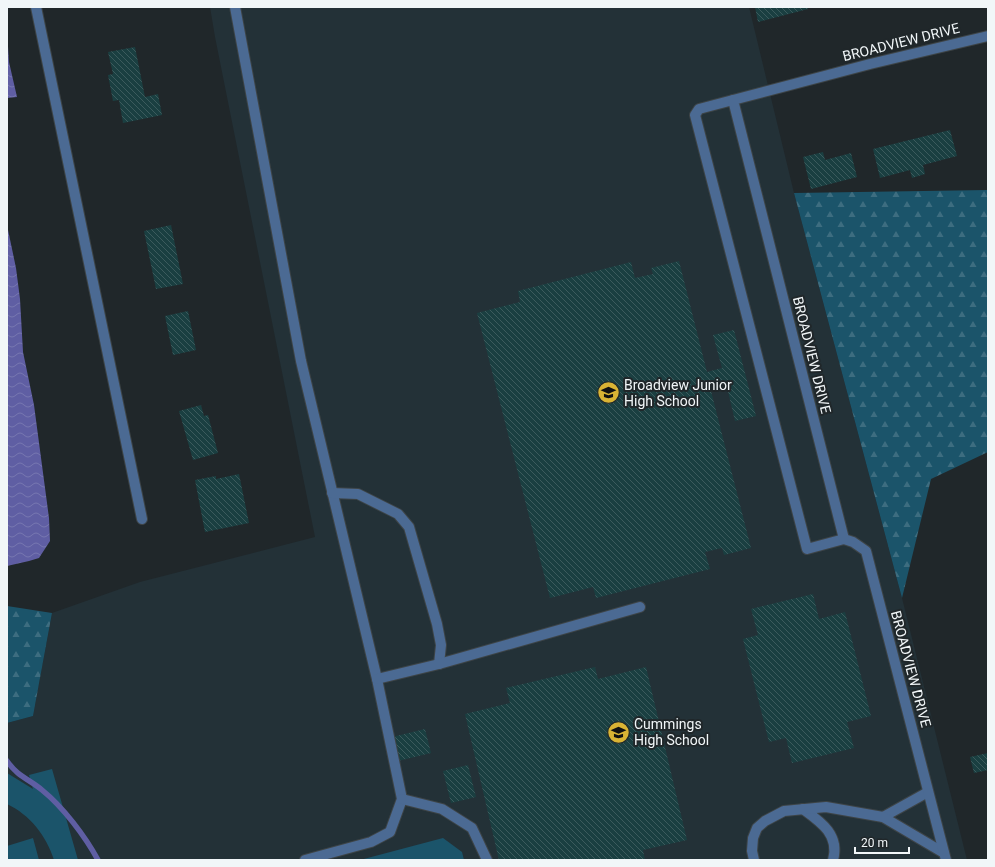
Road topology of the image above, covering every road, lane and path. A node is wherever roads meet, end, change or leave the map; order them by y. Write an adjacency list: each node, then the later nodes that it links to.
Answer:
1 (36, 7): 6 (street)
2 (235, 7): 5 (street)
3 (988, 36): 4 (street, BROADVIEW DRIVE)
4 (733, 100): 7 (street, BROADVIEW DRIVE); 7 (street)
5 (332, 493): 9 (street); 10 (street)
6 (142, 519)
7 (844, 539): 11 (street, BROADVIEW DRIVE)
8 (640, 607): 9 (street)
9 (439, 664): 10 (street)
10 (377, 679): 12 (street)
11 (928, 792): 14 (street); 15 (street, BROADVIEW DRIVE)
12 (402, 799): 16 (street); 17 (street)
13 (803, 809): 14 (street); 18 (street); 19 (street)
14 (883, 817): 15 (street)
15 (945, 856)
16 (305, 860)
17 (487, 860)
18 (754, 860)
19 (833, 860)

